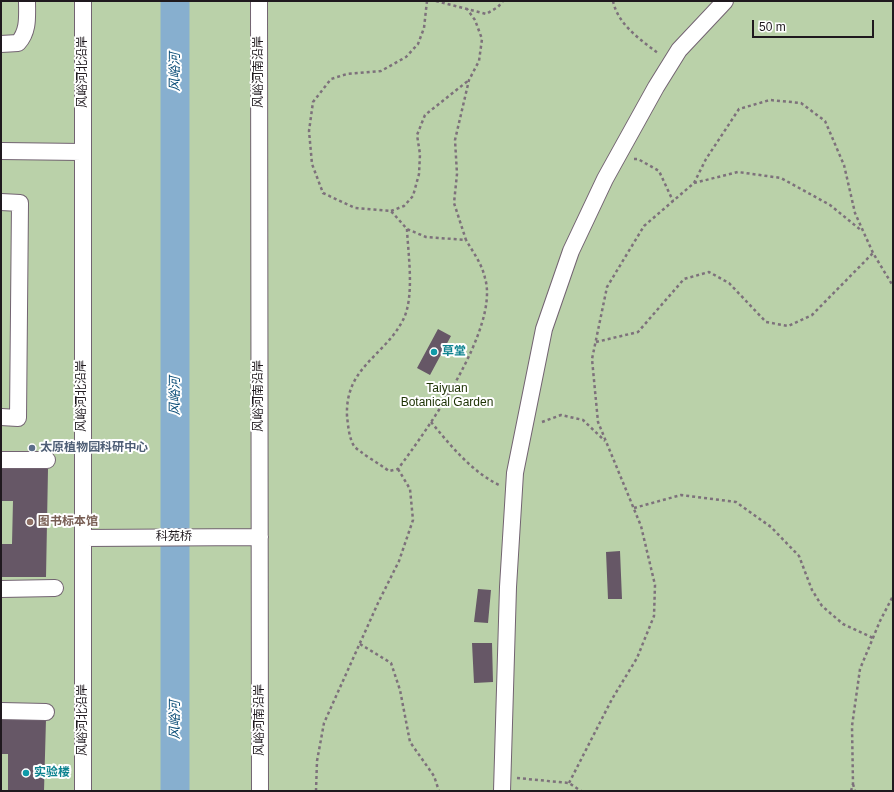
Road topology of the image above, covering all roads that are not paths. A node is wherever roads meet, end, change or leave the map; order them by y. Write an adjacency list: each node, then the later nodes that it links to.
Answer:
1 (27, 1): 5 (street)
2 (83, 1): 7 (street, 风峪河北沿岸)
3 (259, 1): 12 (street, 风峪河南沿岸)
4 (725, 1): 18 (street)
5 (1, 44)
6 (1, 151): 7 (street)
7 (82, 152): 13 (street, 风峪河北沿岸)
8 (1, 202): 9 (street)
9 (1, 418)
10 (1, 460): 11 (street)
11 (47, 460)
12 (260, 536): 13 (street, 科苑桥); 20 (street, 风峪河南沿岸)
13 (83, 538): 19 (street, 风峪河北沿岸)
14 (56, 588): 15 (street)
15 (1, 589)
16 (1, 711): 17 (street)
17 (46, 712)
18 (502, 784)
19 (83, 791)
20 (260, 791)

